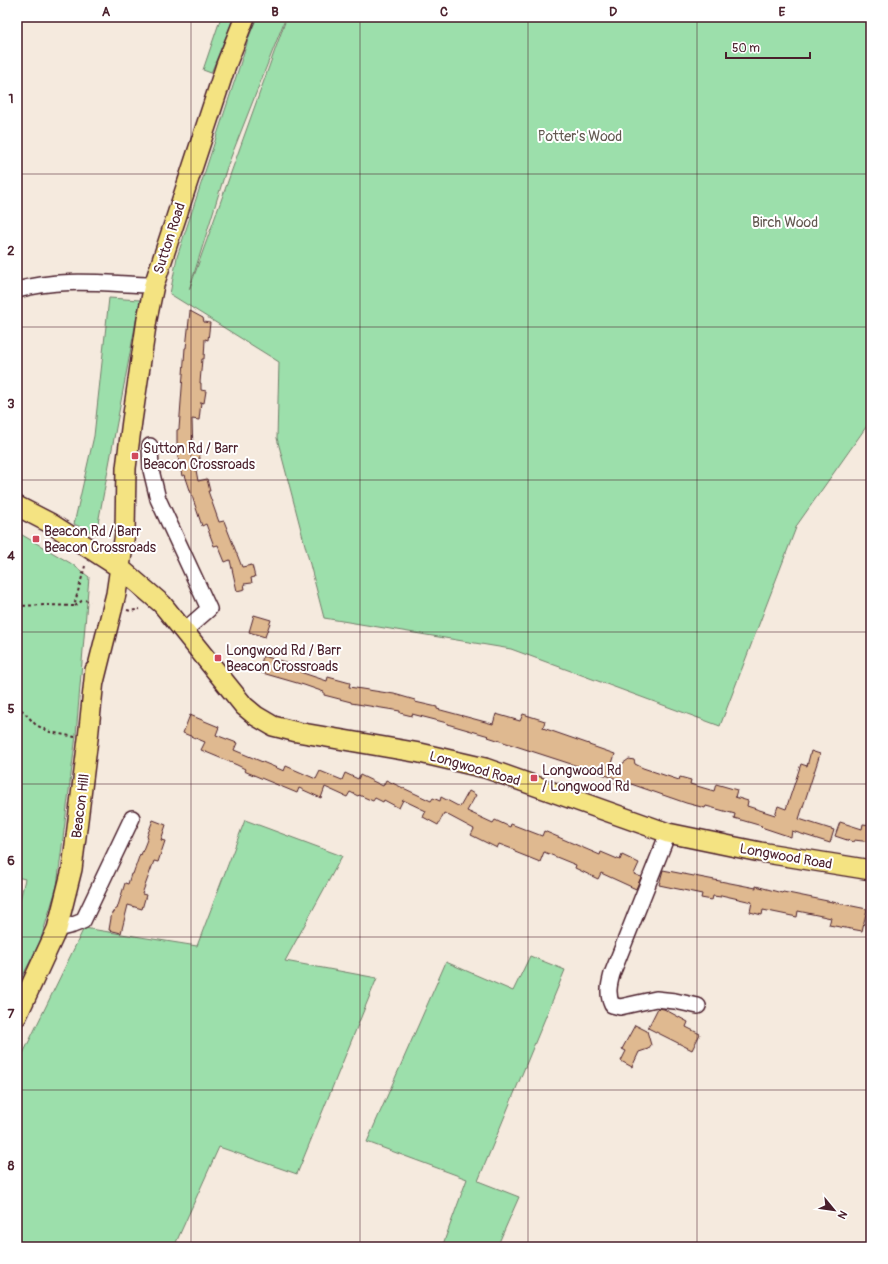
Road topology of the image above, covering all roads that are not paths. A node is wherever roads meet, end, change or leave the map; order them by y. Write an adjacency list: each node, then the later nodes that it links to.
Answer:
1 (245, 17): 2 (main road, Sutton Road)
2 (154, 285): 3 (street); 6 (main road, Sutton Road)
3 (17, 290)
4 (150, 446): 7 (street)
5 (18, 506): 6 (main road, Longwood Road)
6 (113, 571): 7 (main road, Longwood Road); 11 (main road, Beacon Hill)
7 (184, 631): 9 (main road, Longwood Road)
8 (132, 818): 11 (street)
9 (668, 833): 10 (main road, Longwood Road); 12 (street)
10 (871, 870)
11 (57, 929): 13 (main road, Beacon Hill)
12 (698, 1006)
13 (17, 1016)

